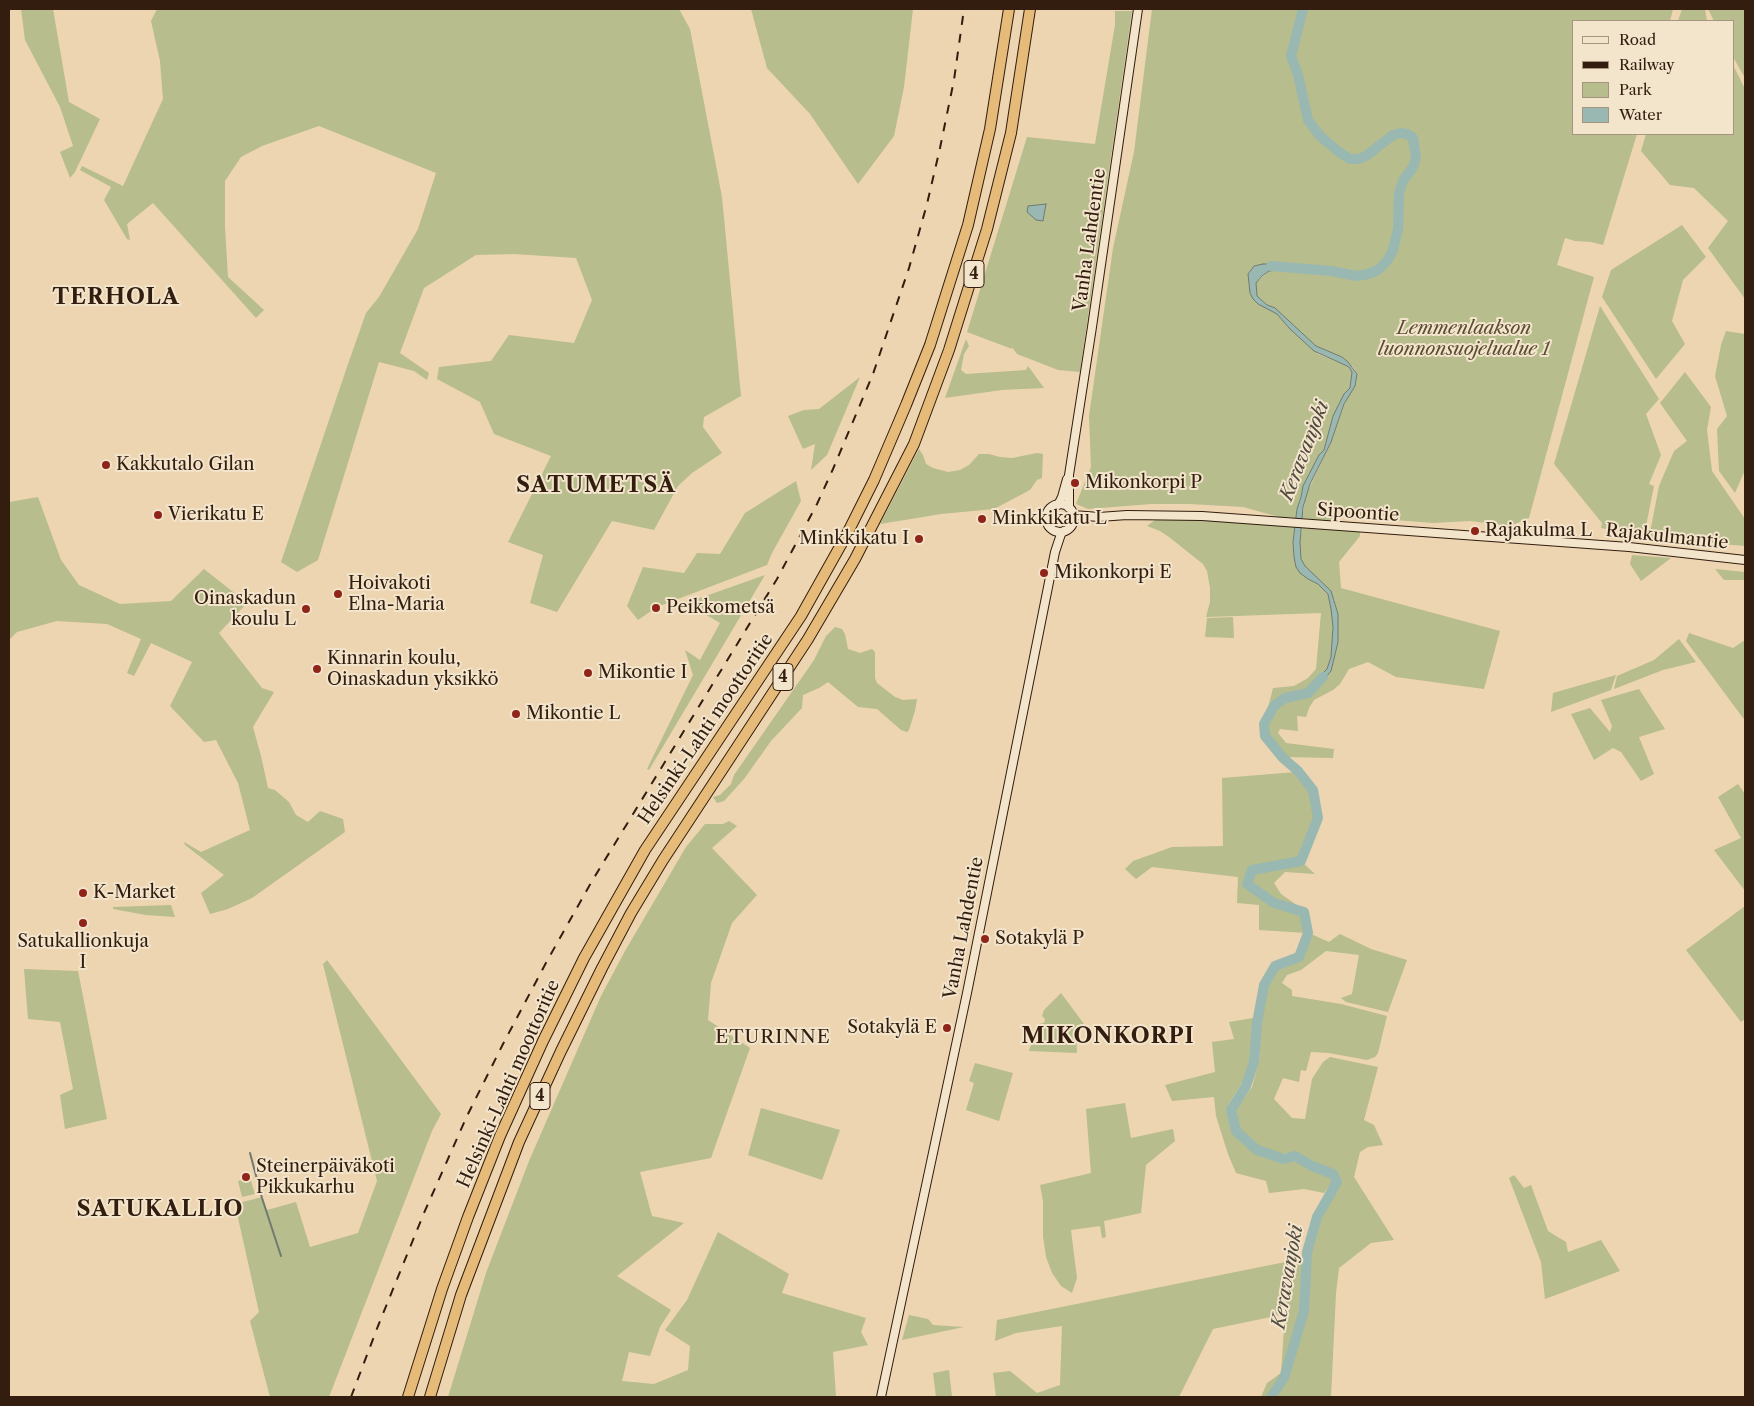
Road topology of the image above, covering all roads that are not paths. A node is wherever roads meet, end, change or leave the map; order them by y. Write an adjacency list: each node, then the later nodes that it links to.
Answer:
1 (1009, 9): 13 (highway, Helsinki-Lahti moottoritie / 4)
2 (1030, 9): 14 (highway, Helsinki-Lahti moottoritie / 4)
3 (1138, 9): 4 (main road, Vanha Lahdentie)
4 (1069, 475): 5 (main road, Vanha Lahdentie); 6 (main road, Vanha Lahdentie)
5 (1058, 505): 6 (main road); 8 (main road)
6 (1071, 511): 7 (main road, Sipoontie); 9 (main road)
7 (1099, 517): 9 (main road, Sipoontie); 10 (main road, Sipoontie)
8 (1052, 529): 9 (main road); 11 (main road, Vanha Lahdentie)
9 (1068, 529): 11 (main road, Vanha Lahdentie)
10 (1526, 539): 12 (main road, Rajakulmantie)
11 (1055, 552): 15 (main road, Vanha Lahdentie)
12 (1745, 560)
13 (408, 1397)
14 (430, 1397)
15 (881, 1397)

